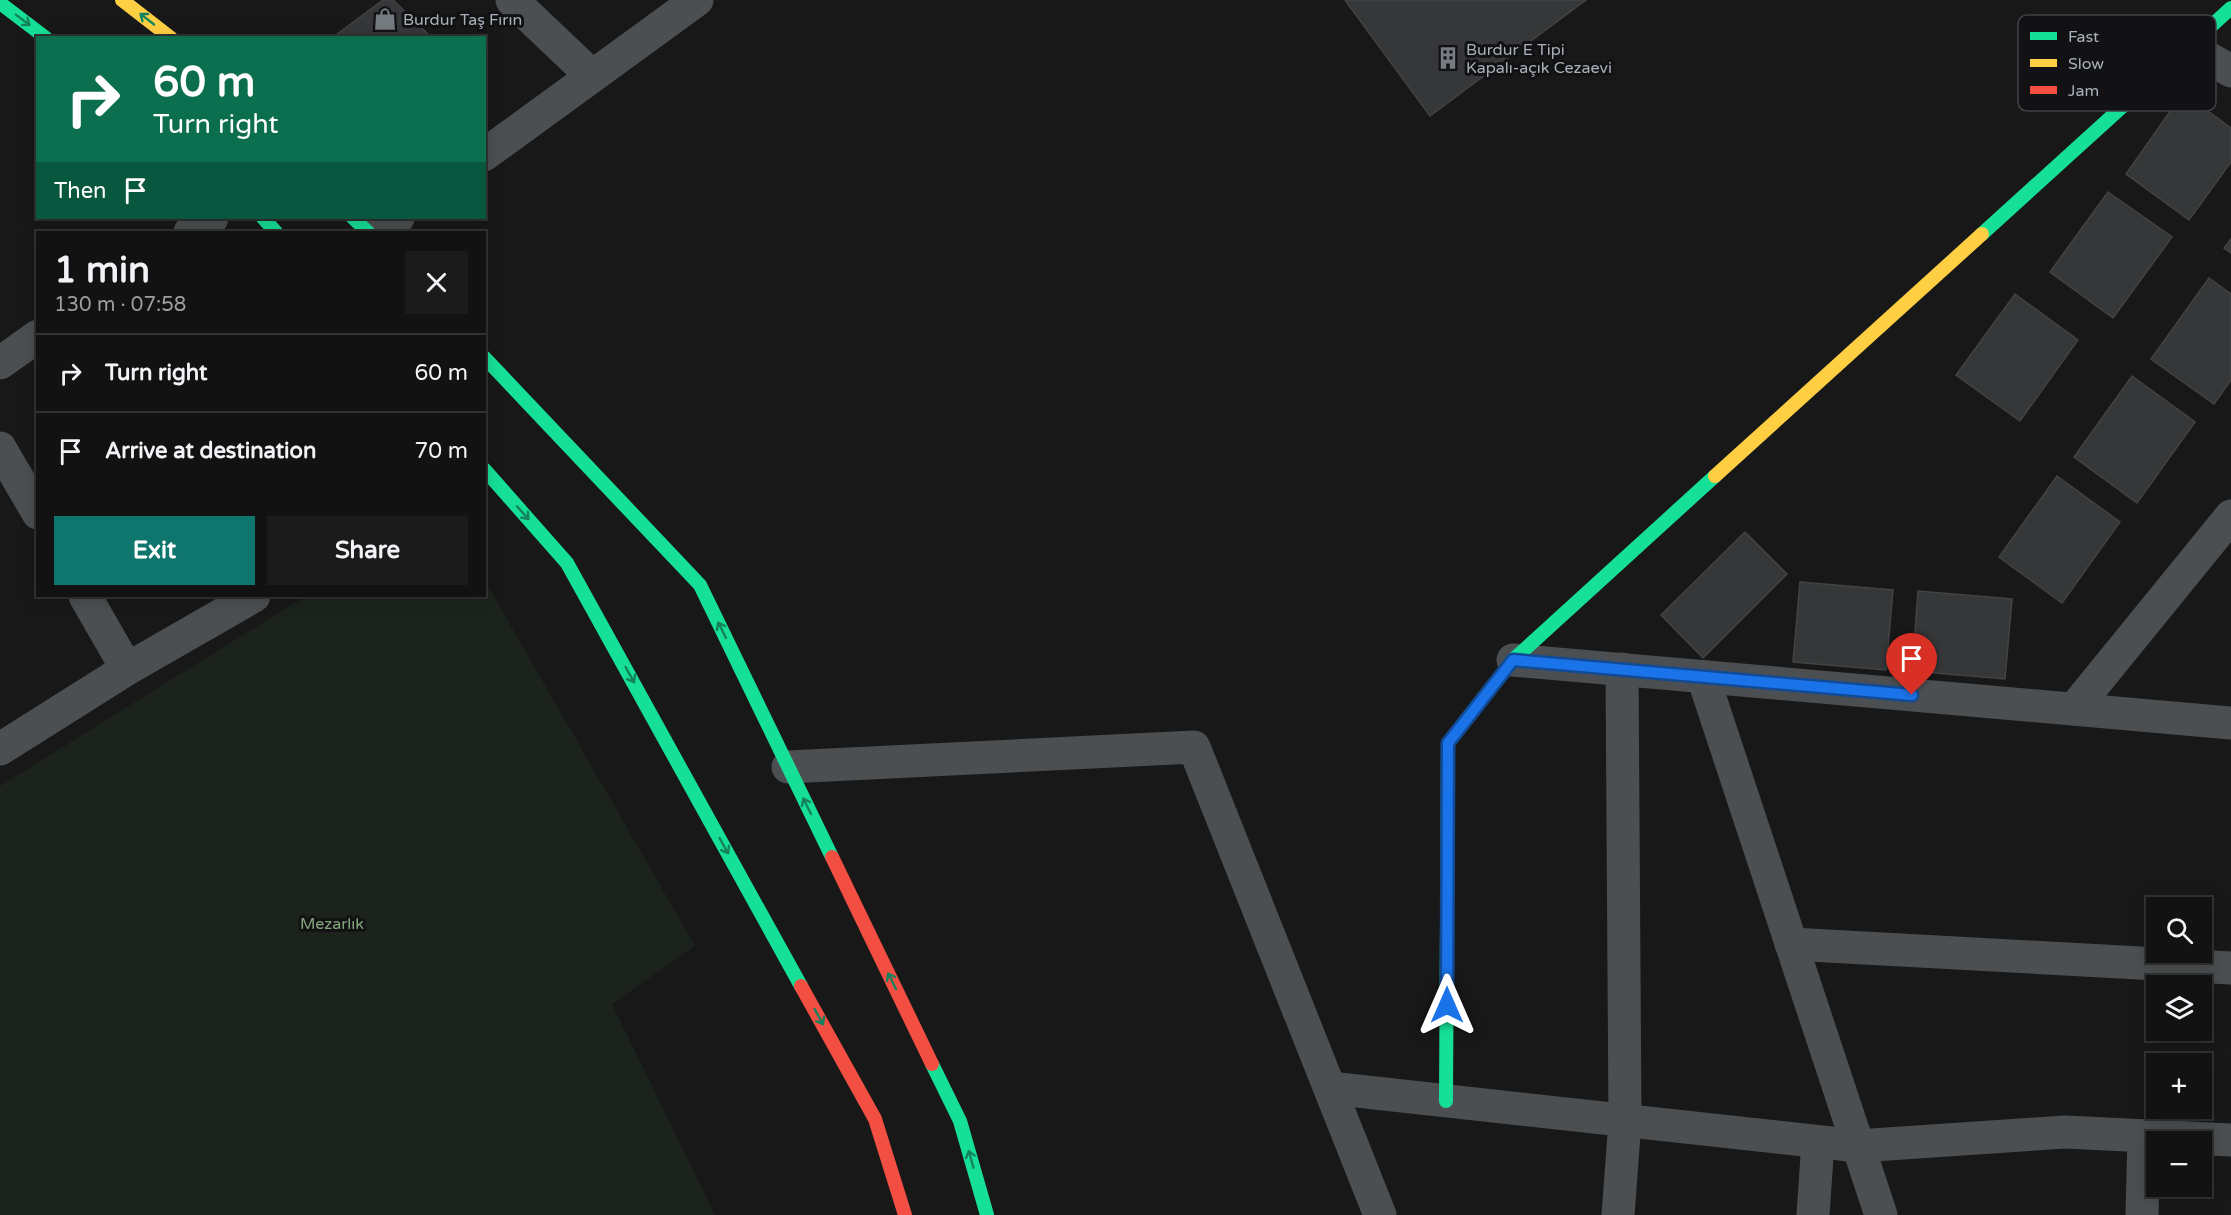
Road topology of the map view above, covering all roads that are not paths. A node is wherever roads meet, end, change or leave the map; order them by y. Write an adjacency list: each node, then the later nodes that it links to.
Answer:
1 (123, 0): 8 (main road, one-way to 1)
2 (512, 0): 11 (street)
3 (697, 0): 11 (street)
4 (0, 3): 7 (main road, one-way to 7)
5 (2231, 8): 6 (main road)
6 (2216, 22)
7 (43, 36)
8 (168, 36)
9 (2216, 62): 10 (street)
10 (2231, 71)
11 (592, 76): 13 (street)
12 (2118, 111): 29 (main road)
13 (486, 154)
14 (210, 219): 18 (street)
15 (264, 219): 19 (main road)
16 (354, 219): 20 (main road)
17 (397, 219): 21 (street)
18 (192, 231)
19 (275, 231)
20 (367, 231)
21 (379, 231)
22 (486, 359): 36 (main road, one-way to 22)
23 (0, 448): 25 (street)
24 (486, 472): 46 (main road, one-way to 46)
25 (36, 510)
26 (2231, 516): 33 (street)
27 (86, 597): 30 (street)
28 (253, 597): 30 (street)
29 (1513, 660): 31 (street); 40 (main road)
30 (127, 669): 35 (street)
31 (1623, 669): 32 (street); 41 (street)
32 (1703, 676): 33 (street); 37 (street)
33 (2074, 709): 34 (street)
34 (2231, 723)
35 (0, 749)
36 (788, 768): 39 (street); 47 (main road, one-way to 36)
37 (1791, 944): 38 (street); 45 (street)
38 (2231, 968)
39 (1330, 1088): 40 (street); 48 (street)
40 (1446, 1101): 41 (street)
41 (1625, 1121): 44 (street); 49 (street)
42 (2144, 1136): 43 (street); 45 (street); 52 (street)
43 (2231, 1140)
44 (1818, 1142): 45 (street); 50 (street)
45 (1858, 1146): 51 (street)
46 (905, 1215)
47 (987, 1215)
48 (1380, 1215)
49 (1618, 1215)
50 (1813, 1215)
51 (1881, 1215)
52 (2142, 1215)

